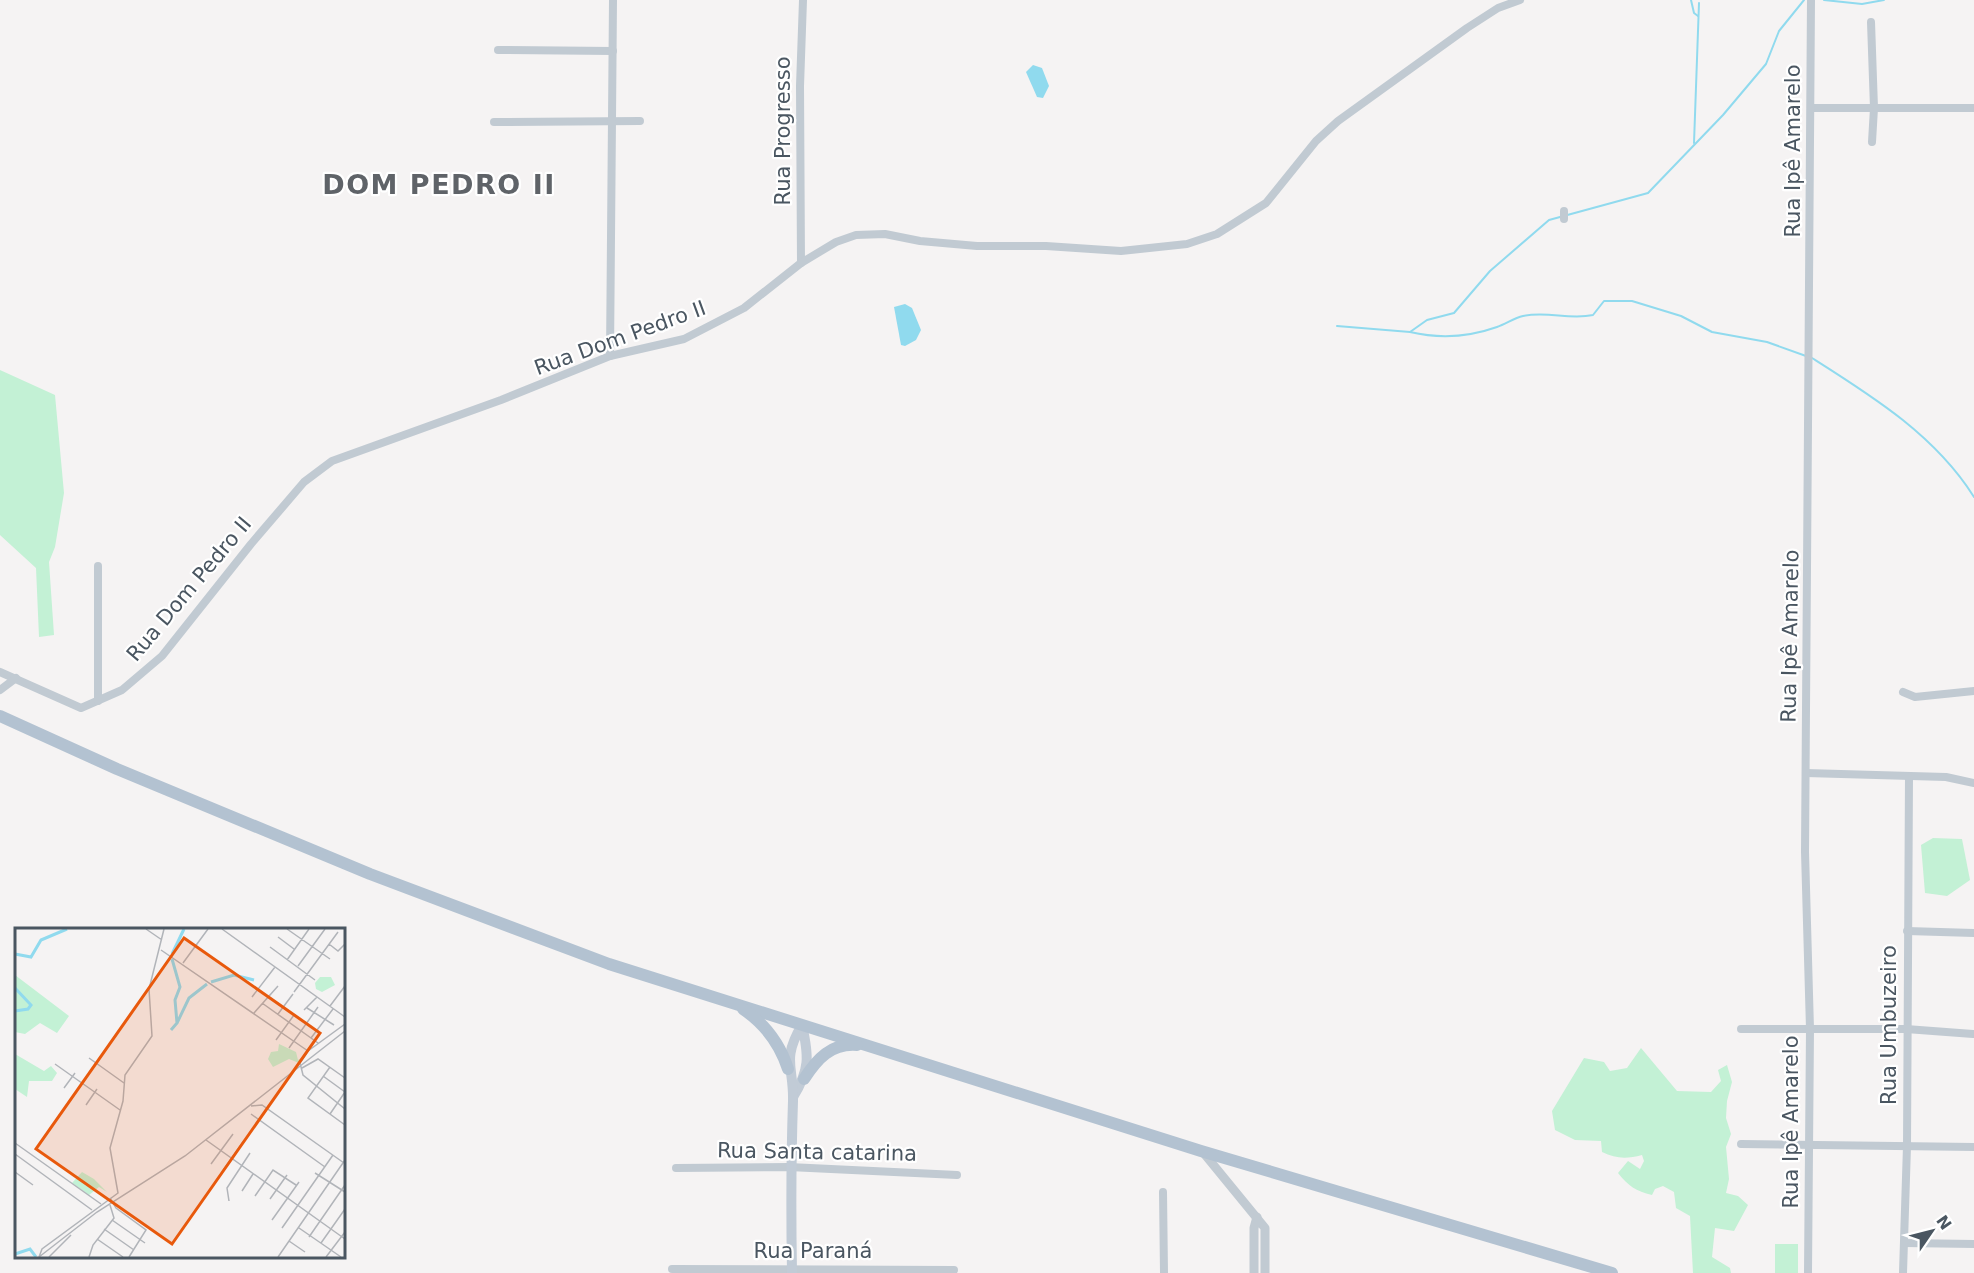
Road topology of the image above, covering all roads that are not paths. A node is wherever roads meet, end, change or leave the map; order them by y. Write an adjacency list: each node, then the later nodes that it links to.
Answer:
1 (613, 0): 7 (street)
2 (803, 0): 15 (street, Rua Progresso)
3 (1520, 0): 15 (street, Rua Dom Pedro II)
4 (1811, 0): 8 (street, Rua Ipê Amarelo)
5 (1871, 22): 9 (street)
6 (498, 50): 7 (street)
7 (613, 51): 11 (street)
8 (1811, 108): 9 (street); 25 (street, Rua Ipê Amarelo)
9 (1874, 108): 10 (street); 14 (street)
10 (1974, 108)
11 (612, 121): 12 (street); 13 (street); 16 (street)
12 (640, 121)
13 (494, 122)
14 (1872, 142)
15 (801, 263): 16 (street, Rua Dom Pedro II)
16 (610, 356): 23 (street, Rua Dom Pedro II)
17 (98, 566): 23 (street)
18 (0, 672): 19 (street, Rua Dom Pedro II)
19 (16, 678): 20 (street); 23 (street, Rua Dom Pedro II)
20 (0, 690)
21 (1903, 692): 22 (street)
22 (1974, 692)
23 (98, 701)
24 (0, 716): 30 (main road)
25 (1806, 773): 26 (street); 33 (street, Rua Ipê Amarelo)
26 (1909, 776): 27 (street); 28 (street, Rua Umbuzeiro)
27 (1974, 783)
28 (1907, 931): 29 (street); 34 (street, Rua Umbuzeiro)
29 (1974, 933)
30 (729, 1001): 31 (main road); 37 (main road)
31 (802, 1026): 36 (main road); 37 (main road); 38 (main road)
32 (1741, 1029): 33 (street)
33 (1810, 1029): 34 (street); 41 (street, Rua Ipê Amarelo)
34 (1906, 1029): 35 (street); 42 (street, Rua Umbuzeiro)
35 (1973, 1034)
36 (867, 1046): 38 (main road); 44 (main road)
37 (788, 1069): 39 (main road)
38 (804, 1079): 39 (main road)
39 (793, 1097): 45 (main road)
40 (1741, 1144): 41 (street)
41 (1810, 1145): 42 (street); 59 (street, Rua Ipê Amarelo)
42 (1907, 1146): 43 (street); 50 (street, Rua Umbuzeiro)
43 (1974, 1147)
44 (1202, 1151): 49 (street); 58 (main road)
45 (789, 1167): 46 (street, Rua Santa catarina); 47 (street, Rua Santa catarina); 54 (main road)
46 (676, 1168)
47 (957, 1174)
48 (1163, 1192): 55 (street)
49 (1257, 1217): 56 (street); 57 (street)
50 (1904, 1242): 51 (street); 60 (street, Rua Umbuzeiro)
51 (1974, 1244)
52 (672, 1269): 54 (street, Rua Paraná)
53 (954, 1270): 54 (street, Rua Paraná)
54 (792, 1271)
55 (1164, 1273)
56 (1254, 1273)
57 (1265, 1273)
58 (1611, 1273)
59 (1808, 1273)
60 (1903, 1273)

